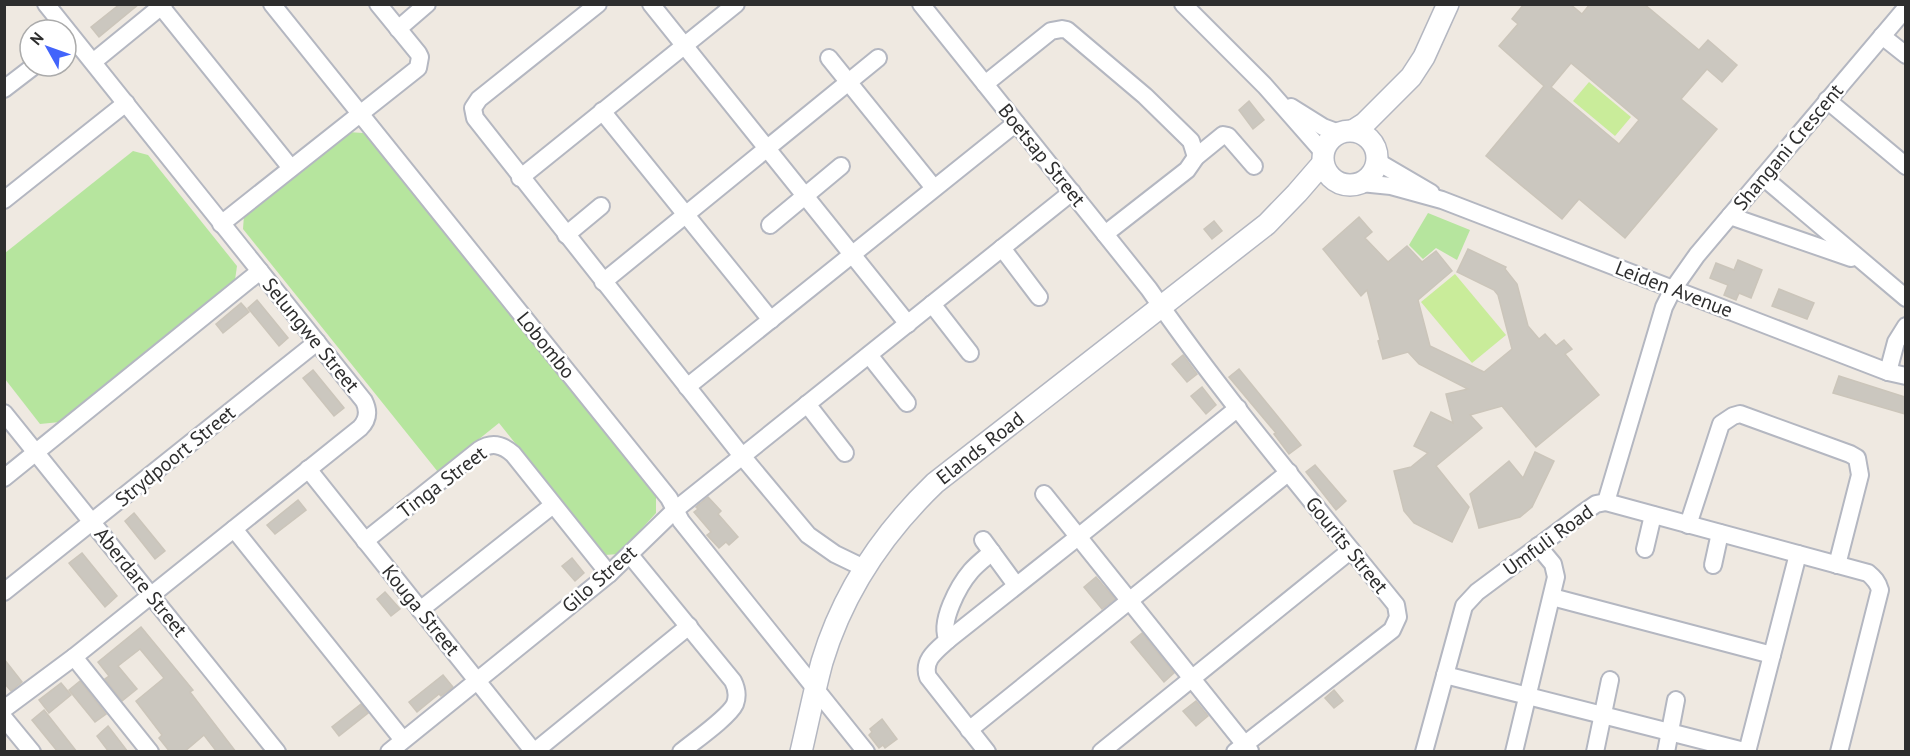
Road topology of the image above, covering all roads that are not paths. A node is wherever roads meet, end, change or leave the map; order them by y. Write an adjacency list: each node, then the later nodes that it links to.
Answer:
1 (46, 4): 13 (street, Selungwe Street)
2 (272, 4): 31 (street, Lobombo)
3 (378, 4): 14 (street)
4 (427, 4): 14 (street)
5 (598, 4): 43 (street)
6 (651, 4): 16 (street)
7 (736, 4): 16 (street)
8 (921, 4): 25 (street, Boetsap Street)
9 (1183, 4): 26 (street)
10 (1448, 4): 22 (street)
11 (161, 5): 21 (street); 41 (street)
12 (1905, 8): 15 (street, Shangani Crescent)
13 (55, 18)
14 (398, 29): 31 (street)
15 (1882, 36): 18 (street); 28 (street, Shangani Crescent)
16 (685, 46): 30 (street); 34 (street)
17 (78, 47): 21 (street, Selungwe Street)
18 (1905, 55)
19 (829, 58): 24 (street)
20 (878, 58): 24 (street)
21 (93, 62): 29 (street, Selungwe Street)
22 (1411, 77): 33 (street); 35 (street)
23 (18, 78): 27 (street)
24 (849, 82): 34 (street); 45 (street)
25 (985, 84): 32 (street, Boetsap Street); 36 (street)
26 (1265, 86): 33 (street); 37 (street)
27 (4, 89)
28 (1827, 100): 40 (street); 42 (street, Shangani Crescent)
29 (126, 103): 48 (street); 53 (street, Selungwe Street)
30 (602, 111): 43 (street); 51 (street)
31 (360, 114): 41 (street); 90 (street, Lobombo)
32 (1016, 123): 45 (street); 46 (street, Boetsap Street)
33 (1346, 132): 35 (street); 37 (street)
34 (767, 148): 47 (street); 51 (street)
35 (1376, 153): 44 (street); 49 (street, Leiden Avenue)
36 (1196, 157): 39 (street); 56 (street)
37 (1323, 157): 44 (street); 54 (street, Elands Road)
38 (841, 166): 47 (street)
39 (1254, 166)
40 (1905, 166)
41 (291, 168): 53 (street)
42 (1763, 177): 52 (street, Shangani Crescent); 60 (street)
43 (520, 178): 57 (street)
44 (1352, 184): 49 (street, Leiden Avenue); 54 (street, Elands Road)
45 (934, 188): 59 (street)
46 (1072, 192): 56 (street, Boetsap Street); 58 (street, Gilo Street)
47 (805, 196): 55 (street); 59 (street)
48 (4, 200)
49 (1442, 200): 63 (street, Leiden Avenue)
50 (601, 206): 57 (street)
51 (686, 215): 62 (street); 68 (street)
52 (1730, 216): 60 (street); 63 (street, Shangani Crescent)
53 (221, 224): 61 (street, Selungwe Street)
54 (1267, 224): 67 (street, Elands Road)
55 (770, 225)
56 (1105, 234): 67 (street, Boetsap Street)
57 (566, 235): 62 (street)
58 (1002, 248): 64 (street); 66 (street, Gilo Street)
59 (852, 255): 68 (street); 69 (street)
60 (1860, 261): 65 (street)
61 (260, 272): 71 (street, Selungwe Street); 81 (street)
62 (603, 282): 76 (street)
63 (1673, 289): 74 (street, Leiden Avenue); 88 (street, Umfuli Road)
64 (1039, 297)
65 (1905, 298)
66 (932, 304): 69 (street, Gilo Street); 72 (street)
67 (1161, 306): 79 (street, Gourits Street); 105 (street, Elands Road)
68 (771, 320): 76 (street)
69 (908, 324): 73 (street, Gilo Street)
70 (1905, 326): 74 (street)
71 (316, 342): 84 (street, Selungwe Street); 92 (street, Strydpoort Street)
72 (970, 353)
73 (869, 355): 77 (street); 78 (street, Gilo Street)
74 (1888, 372): 75 (street, Leiden Avenue)
75 (1905, 376)
76 (687, 387): 83 (street)
77 (907, 403)
78 (807, 404): 82 (street); 83 (street, Gilo Street)
79 (1238, 408): 85 (street, Gourits Street); 96 (street)
80 (4, 413): 81 (street, Aberdare Street)
81 (36, 452): 86 (street); 92 (street, Aberdare Street)
82 (845, 453)
83 (742, 456): 90 (street, Gilo Street); 105 (street)
84 (308, 470): 94 (street, Selungwe Street); 97 (street, Kouga Street)
85 (1288, 472): 100 (street, Gourits Street); 111 (street)
86 (4, 478)
87 (1044, 494): 96 (street)
88 (1606, 502): 91 (street); 98 (street, Umfuli Road)
89 (553, 505): 97 (street, Tinga Street); 106 (street, Tinga Street); 112 (street)
90 (675, 510): 102 (street, Gilo Street); 121 (street, Lobombo)
91 (1653, 515): 93 (street); 99 (street)
92 (92, 522): 108 (street, Strydpoort Street); 109 (street, Aberdare Street)
93 (1688, 525): 95 (street); 104 (street)
94 (234, 529): 109 (street, Selungwe Street); 129 (street)
95 (1720, 533): 101 (street); 103 (street)
96 (1078, 537): 107 (street); 111 (street)
97 (365, 541): 112 (street, Kouga Street)
98 (1538, 546): 110 (street); 117 (street, Umfuli Road)
99 (1645, 549)
100 (1351, 550): 118 (street); 130 (street, Gourits Street)
101 (1798, 554): 104 (street); 115 (street)
102 (630, 555): 106 (street, Gilo Street); 113 (street)
103 (1713, 565)
104 (1837, 565): 146 (street)
105 (864, 568): 121 (street, Elands Road)
106 (609, 574): 120 (street, Gilo Street)
107 (1016, 585): 114 (street); 114 (street)
108 (4, 592)
109 (151, 596): 116 (street, Selungwe Street); 134 (street, Aberdare Street)
110 (1552, 597): 115 (street); 122 (street)
111 (1130, 601): 118 (street); 127 (street)
112 (420, 610): 120 (street, Kouga Street)
113 (689, 626): 136 (street); 137 (street)
114 (948, 640): 127 (street)
115 (1772, 656): 131 (street)
116 (74, 657): 124 (street, Selungwe Street); 133 (street)
117 (1444, 675): 122 (street); 142 (street, Umfuli Road)
118 (1192, 678): 130 (street); 141 (street)
119 (1610, 680): 125 (street)
120 (477, 681): 129 (street, Gilo Street); 136 (street, Kouga Street)
121 (816, 688): 138 (street, Elands Road); 139 (street, Lobombo)
122 (1528, 695): 125 (street); 143 (street)
123 (1676, 700): 128 (street)
124 (4, 709)
125 (1603, 715): 128 (street); 144 (street)
126 (4, 718): 132 (street)
127 (969, 730): 140 (street)
128 (1670, 732): 131 (street); 145 (street)
129 (403, 740): 135 (street, Gilo Street)
130 (1243, 749)
131 (1748, 751)
132 (32, 752)
133 (150, 752)
134 (277, 752)
135 (389, 752)
136 (534, 752)
137 (681, 752)
138 (801, 752)
139 (866, 752)
140 (987, 752)
141 (1101, 752)
142 (1424, 752)
143 (1514, 752)
144 (1595, 752)
145 (1666, 752)
146 (1839, 752)

